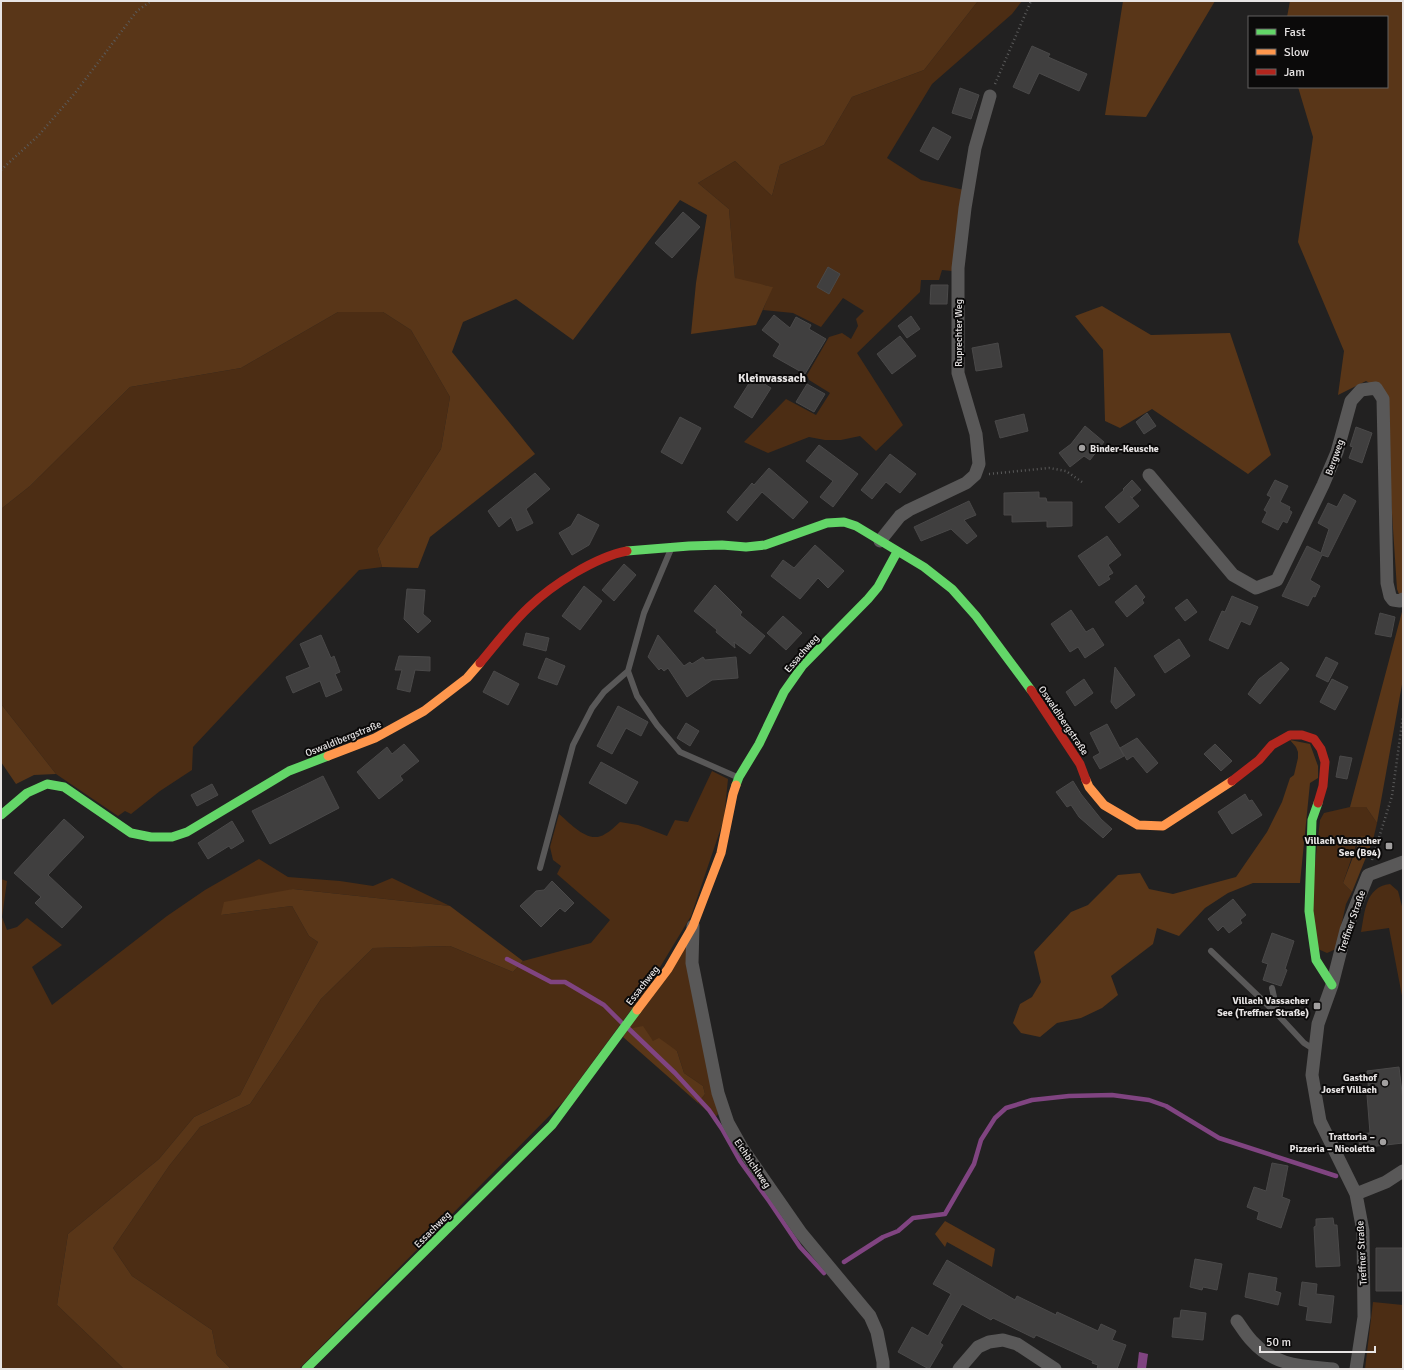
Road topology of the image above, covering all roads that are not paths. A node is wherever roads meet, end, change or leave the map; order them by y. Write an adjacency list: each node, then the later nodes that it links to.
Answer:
1 (990, 96): 3 (street, Ruprechter Weg)
2 (1149, 475): 6 (street, Bergweg)
3 (880, 541): 4 (street, Oswaldibergstraße); 5 (street, Oswaldibergstraße)
4 (672, 548): 7 (lane); 9 (street, Oswaldibergstraße)
5 (897, 552): 8 (street, Essachweg); 14 (street, Oswaldibergstraße)
6 (1403, 599)
7 (628, 671): 8 (lane); 11 (lane)
8 (739, 777): 12 (street, Essachweg)
9 (1, 815)
10 (1403, 862): 14 (street, Treffner Straße)
11 (540, 868)
12 (693, 926): 21 (street, Essachweg); 22 (street, Eichbichlweg)
13 (1211, 951): 16 (lane)
14 (1332, 985): 17 (street, Treffner Straße)
15 (1272, 988): 16 (lane)
16 (1278, 1015): 17 (lane)
17 (1315, 1050): 19 (street, Treffner Straße)
18 (1403, 1171): 19 (street)
19 (1356, 1194): 26 (street, Treffner Straße)
20 (1237, 1321): 25 (street)
21 (306, 1369)
22 (883, 1369)
23 (959, 1369): 24 (street)
24 (1055, 1369)
25 (1333, 1369)
26 (1356, 1369)

